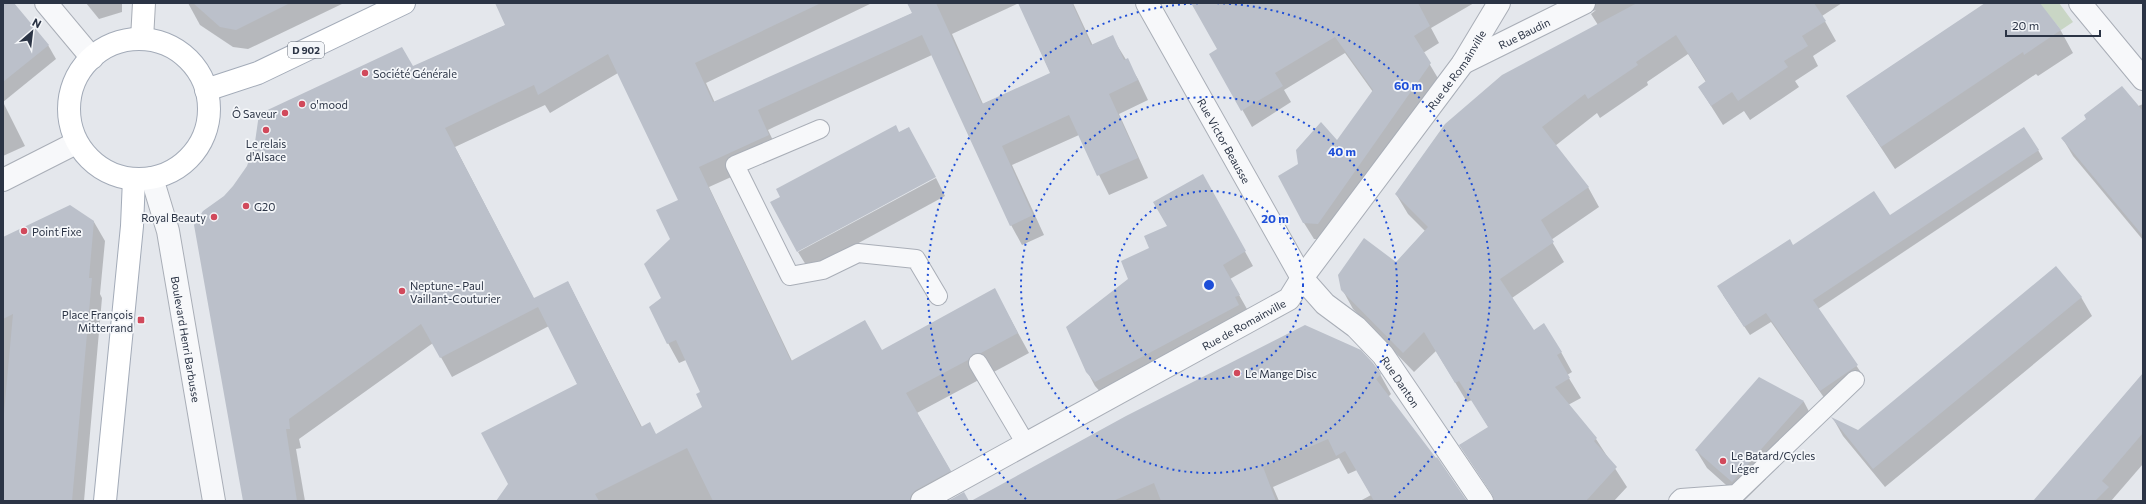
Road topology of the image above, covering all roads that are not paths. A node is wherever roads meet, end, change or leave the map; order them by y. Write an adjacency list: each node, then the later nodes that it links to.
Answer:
1 (46, 3): 9 (street)
2 (144, 3): 8 (main road)
3 (404, 3): 12 (main road, D 902)
4 (1147, 3): 17 (street, Rue Victor Beausse)
5 (1499, 3): 10 (street, Rue de Romainville)
6 (1584, 3): 10 (street, Rue Baudin)
7 (2080, 3): 11 (street)
8 (142, 39): 9 (main road); 12 (main road)
9 (92, 58): 14 (main road)
10 (1463, 63): 17 (street, Rue de Romainville)
11 (2143, 79)
12 (206, 90): 15 (main road)
13 (820, 129): 18 (lane)
14 (76, 143): 15 (main road); 16 (street)
15 (143, 179): 22 (main road); 23 (street, Boulevard Henri Barbusse)
16 (3, 180)
17 (1302, 278): 21 (street, Rue de Romainville); 25 (street, Rue Danton)
18 (938, 296)
19 (978, 363): 21 (lane)
20 (1855, 380): 26 (lane)
21 (1026, 444): 24 (street, Rue de Romainville)
22 (105, 501)
23 (214, 501)
24 (922, 501)
25 (1482, 501)
26 (1678, 501)

